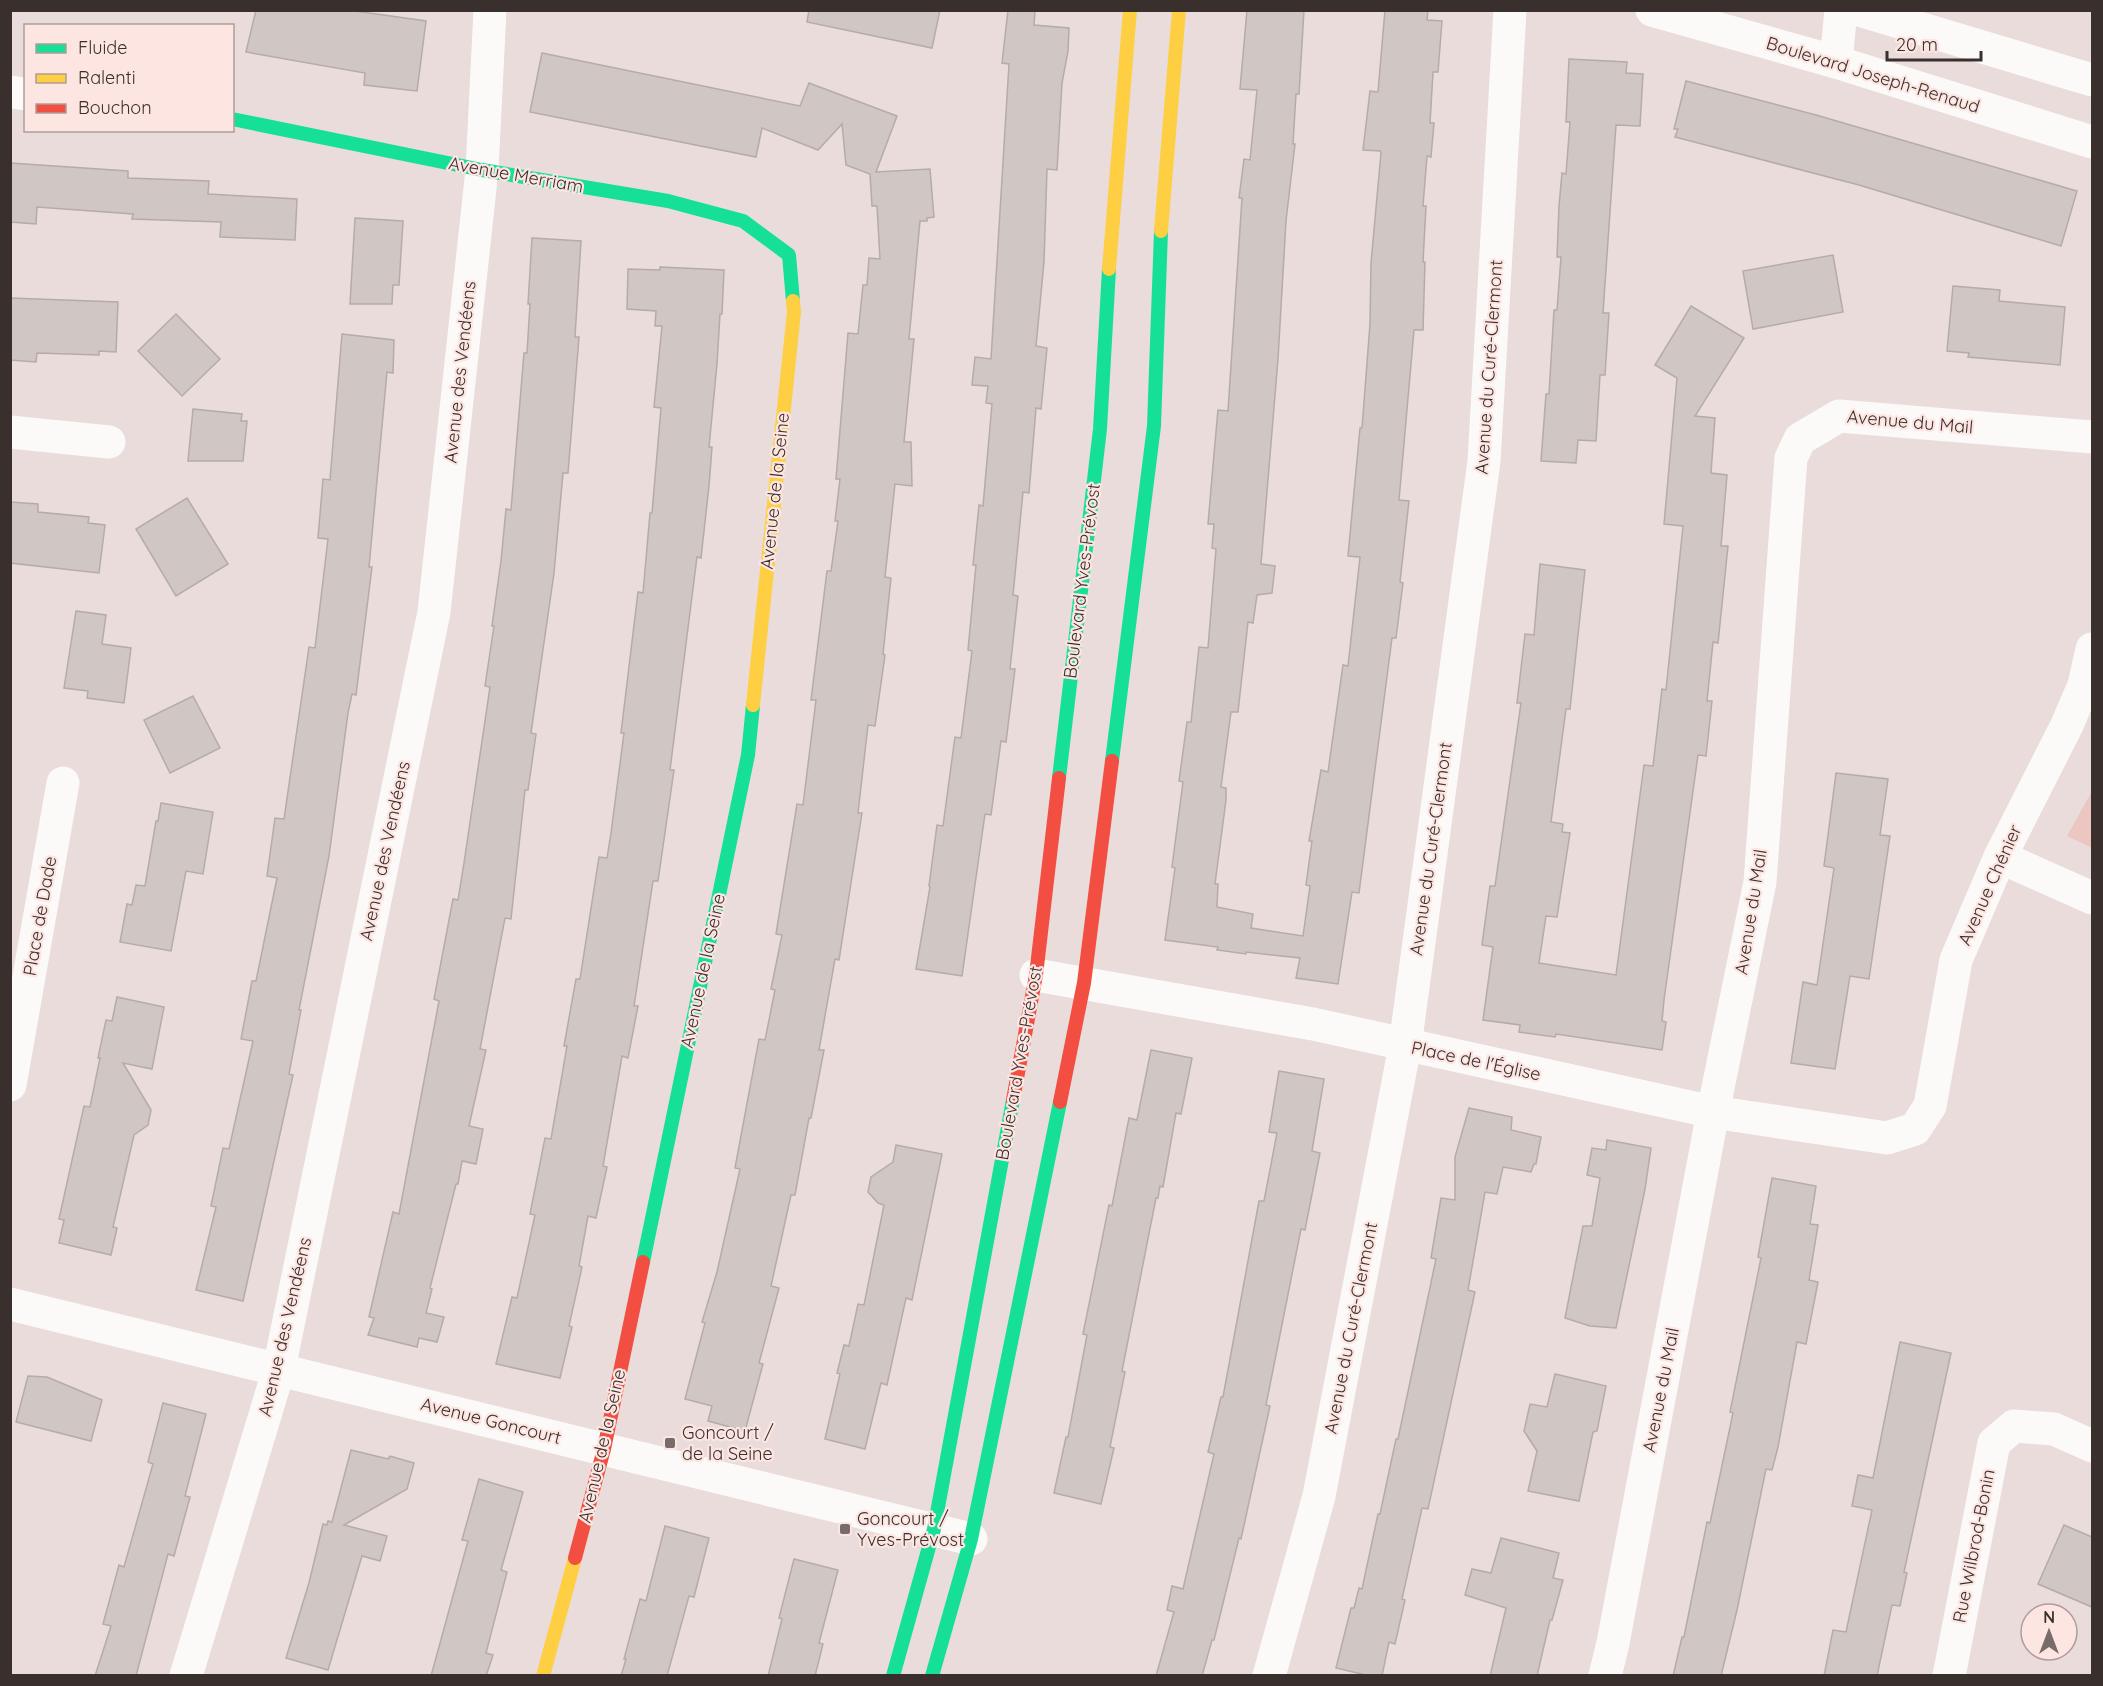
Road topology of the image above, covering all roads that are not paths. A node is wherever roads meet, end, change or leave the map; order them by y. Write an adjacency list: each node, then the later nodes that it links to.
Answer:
1 (490, 10): 12 (street, Avenue des Vendéens)
2 (1130, 10): 21 (street, Boulevard Yves-Prévost)
3 (1179, 10): 22 (street)
4 (1510, 10): 23 (street, Avenue du Curé-Clermont)
5 (1652, 10): 8 (street, Boulevard Joseph-Renaud)
6 (1841, 10): 8 (street)
7 (1859, 10): 9 (street)
8 (1836, 62): 11 (street, Boulevard Joseph-Renaud)
9 (2092, 80)
10 (234, 119): 12 (street, Avenue Merriam)
11 (2092, 142)
12 (482, 170): 13 (street, Avenue Merriam); 28 (street, Avenue des Vendéens)
13 (789, 255): 30 (street, Avenue de la Seine)
14 (10, 432): 16 (street)
15 (2092, 437): 25 (street, Avenue du Mail)
16 (109, 442)
17 (2092, 649): 19 (street, Avenue Chénier)
18 (63, 783): 24 (street, Place de Dade)
19 (2000, 857): 20 (street); 26 (street, Avenue Chénier)
20 (2092, 898)
21 (1036, 975): 22 (street, Place de l'Église); 31 (street, Boulevard Yves-Prévost)
22 (1084, 983): 23 (street, Place de l'Église); 32 (street)
23 (1405, 1046): 25 (street, Place de l'Église); 37 (street, Avenue du Curé-Clermont)
24 (10, 1085)
25 (1713, 1112): 26 (street, Place de l'Église); 38 (street, Avenue du Mail)
26 (1916, 1130)
27 (10, 1304): 28 (street, Avenue Goncourt)
28 (279, 1370): 30 (street, Avenue Goncourt); 33 (street, Avenue des Vendéens)
29 (2092, 1446): 39 (street, Rue Wilbrod-Bonin)
30 (604, 1449): 31 (street, Avenue Goncourt); 34 (street, Avenue de la Seine)
31 (934, 1529): 32 (street, Avenue Goncourt); 35 (street, Boulevard Yves-Prévost)
32 (971, 1539): 36 (street)
33 (186, 1676)
34 (543, 1676)
35 (893, 1676)
36 (932, 1676)
37 (1269, 1676)
38 (1605, 1676)
39 (1949, 1676)

